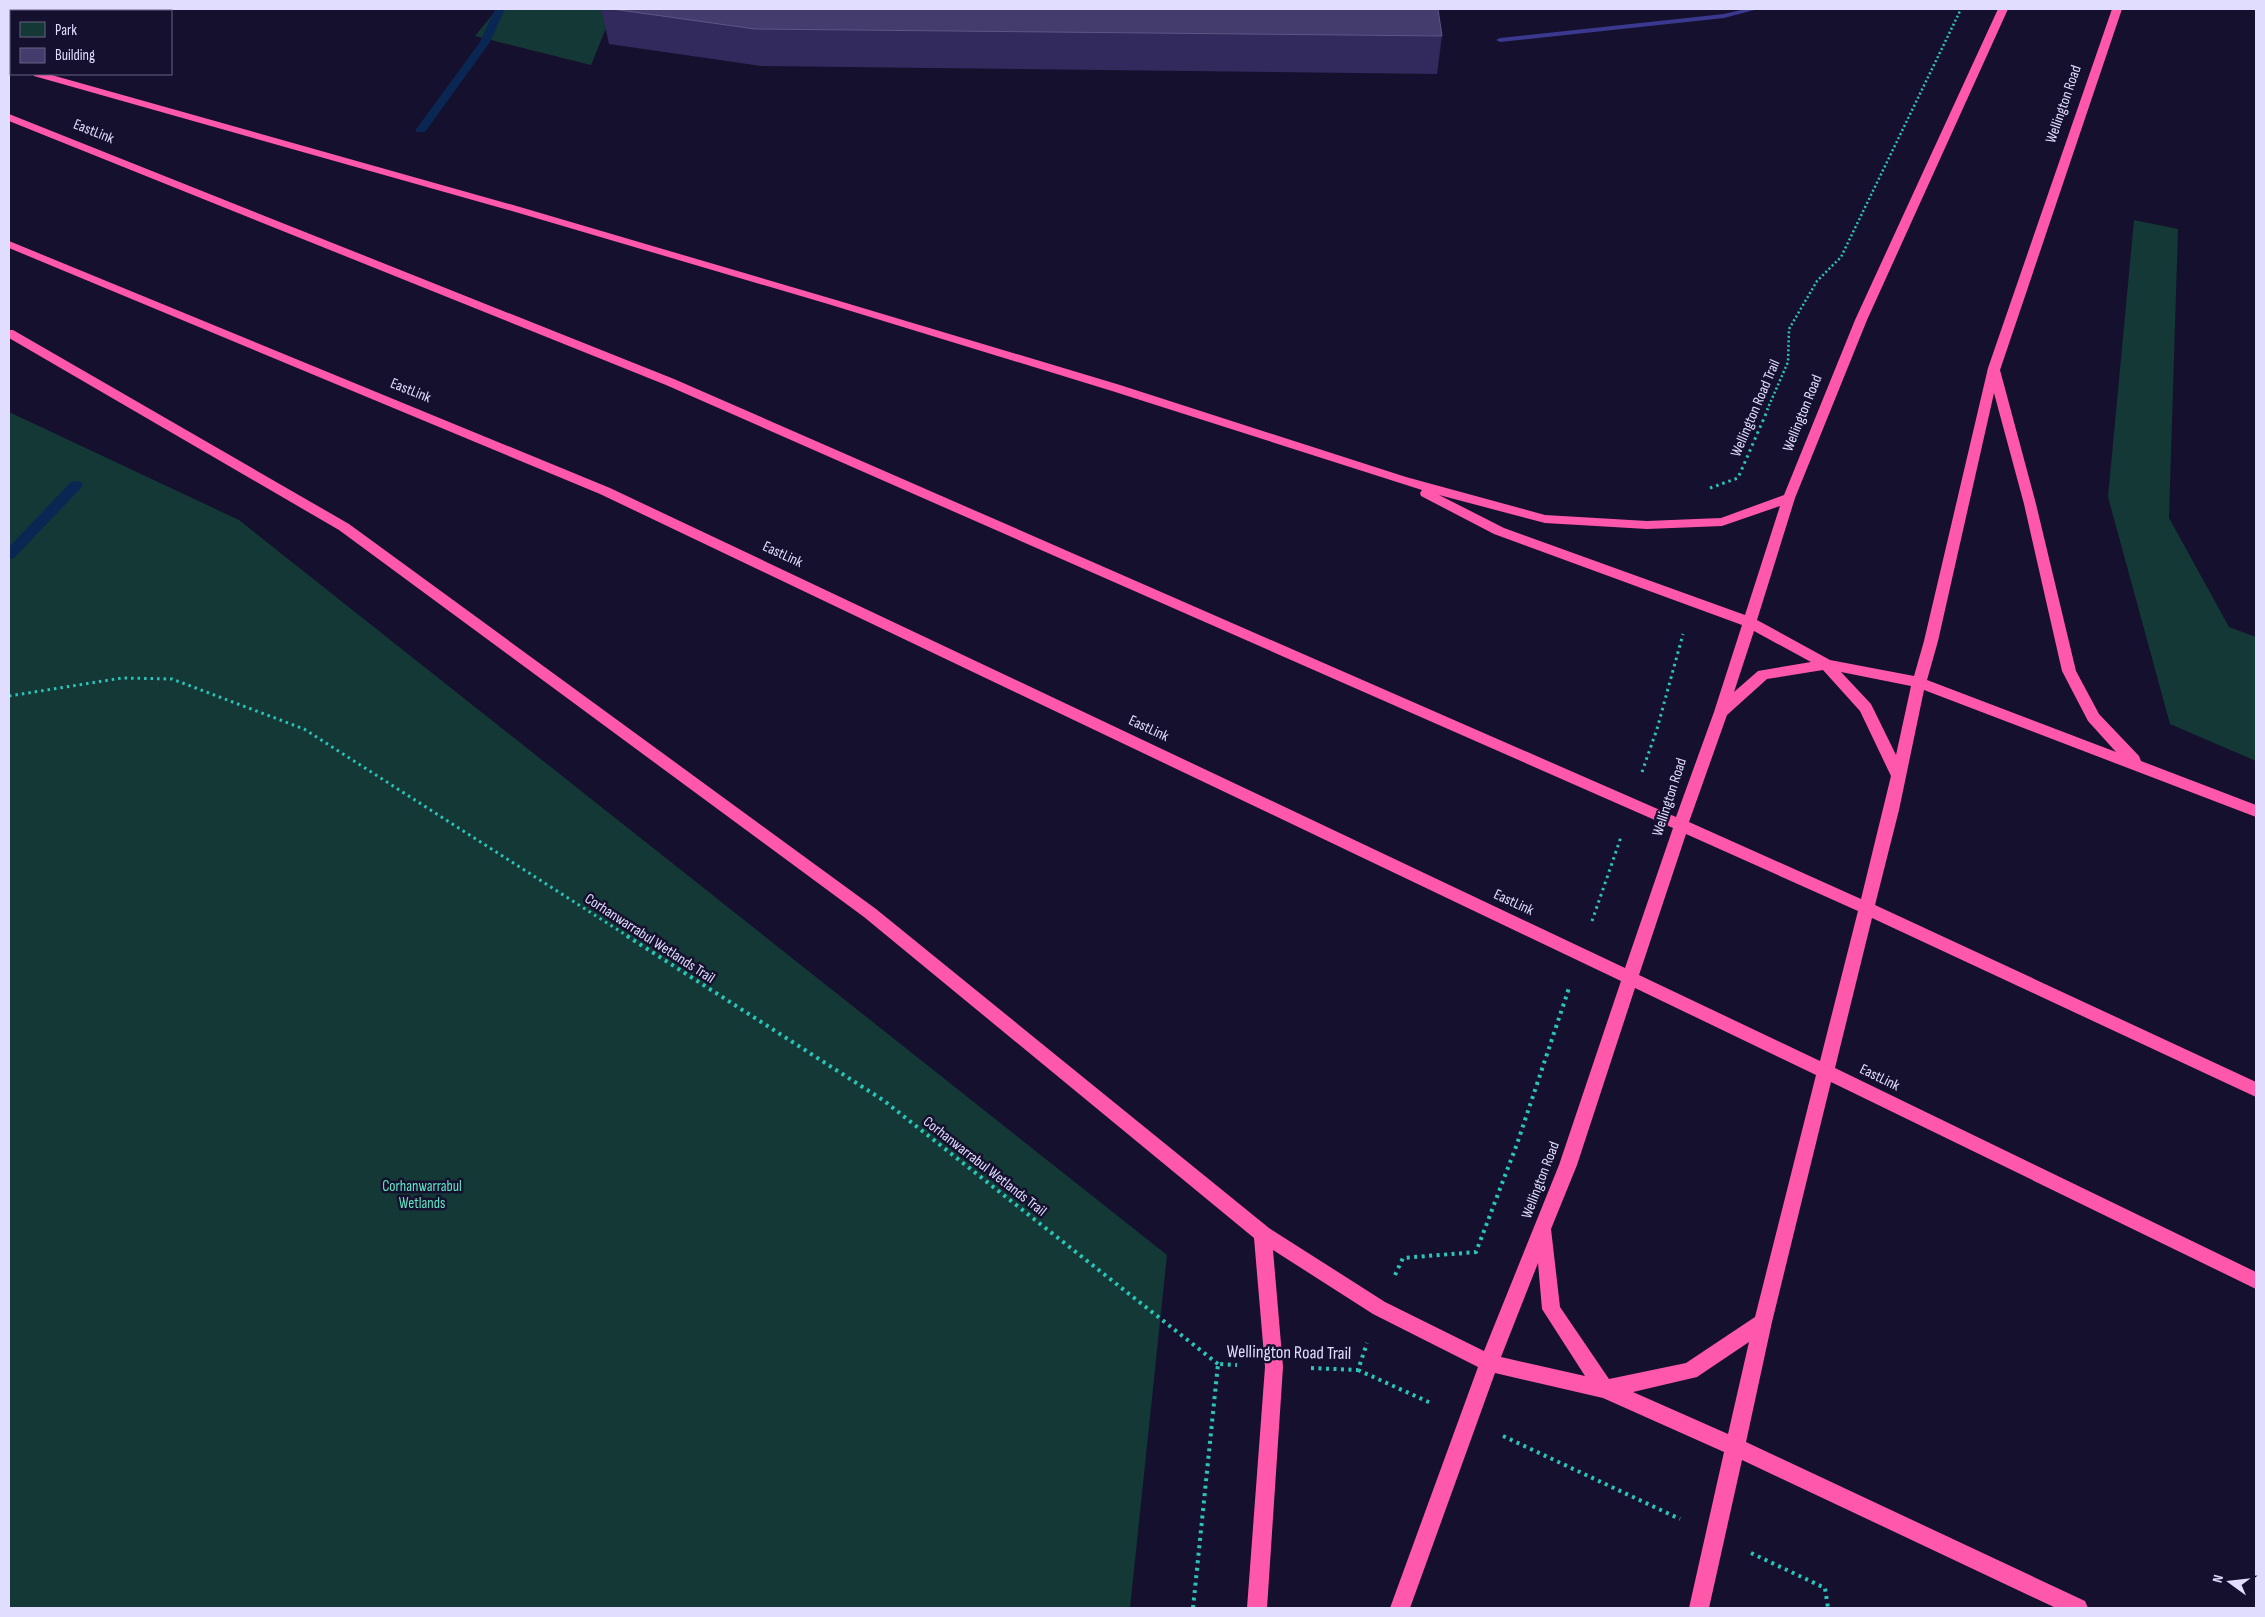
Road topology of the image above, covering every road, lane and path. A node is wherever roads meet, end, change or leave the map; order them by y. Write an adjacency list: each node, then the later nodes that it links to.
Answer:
1 (1754, 9): 5 (lane)
2 (1962, 9): 13 (path, Wellington Road Trail)
3 (2003, 9): 12 (highway, Wellington Road)
4 (2117, 9): 10 (highway, Wellington Road)
5 (1500, 40)
6 (42, 75): 11 (highway)
7 (9, 117): 24 (highway, EastLink)
8 (9, 244): 28 (highway, EastLink)
9 (9, 333): 27 (highway)
10 (1994, 368): 17 (highway, Wellington Road); 21 (highway)
11 (1400, 480): 13 (highway); 14 (highway)
12 (1788, 498): 13 (highway); 15 (highway, Wellington Road)
13 (1687, 523)
14 (1691, 601): 15 (highway); 20 (path)
15 (1749, 622): 16 (highway); 19 (highway, Wellington Road)
16 (1826, 664): 17 (highway); 19 (highway); 22 (highway)
17 (1919, 682): 21 (highway); 22 (highway, Wellington Road)
18 (9, 696): 32 (path, Corhanwarrabul Wetlands Trail)
19 (1721, 712): 26 (highway, Wellington Road)
20 (1657, 730)
21 (2143, 767): 23 (highway)
22 (1898, 775): 30 (highway, Wellington Road)
23 (2256, 811)
24 (2256, 1090)
25 (1517, 1144): 29 (path, Wellington Road Trail)
26 (1544, 1228): 31 (highway, Wellington Road); 35 (highway)
27 (1263, 1234): 29 (highway); 33 (highway)
28 (2256, 1281)
29 (1379, 1308): 31 (highway); 34 (path, Wellington Road Trail)
30 (1763, 1322): 35 (highway); 37 (highway, Wellington Road)
31 (1489, 1363): 35 (highway); 36 (highway, Wellington Road)
32 (1218, 1364): 33 (path, Wellington Road Trail); 39 (path, Wellington Road Trail)
33 (1274, 1367): 34 (path, Wellington Road Trail); 40 (highway)
34 (1358, 1370): 36 (path)
35 (1605, 1389): 37 (highway)
36 (1469, 1420): 38 (path); 41 (highway, Wellington Road)
37 (1735, 1447): 38 (highway, Wellington Road); 44 (highway)
38 (1716, 1536): 42 (highway, Wellington Road); 43 (path)
39 (1193, 1608)
40 (1257, 1608)
41 (1400, 1608)
42 (1699, 1608)
43 (1828, 1608)
44 (2078, 1608)

